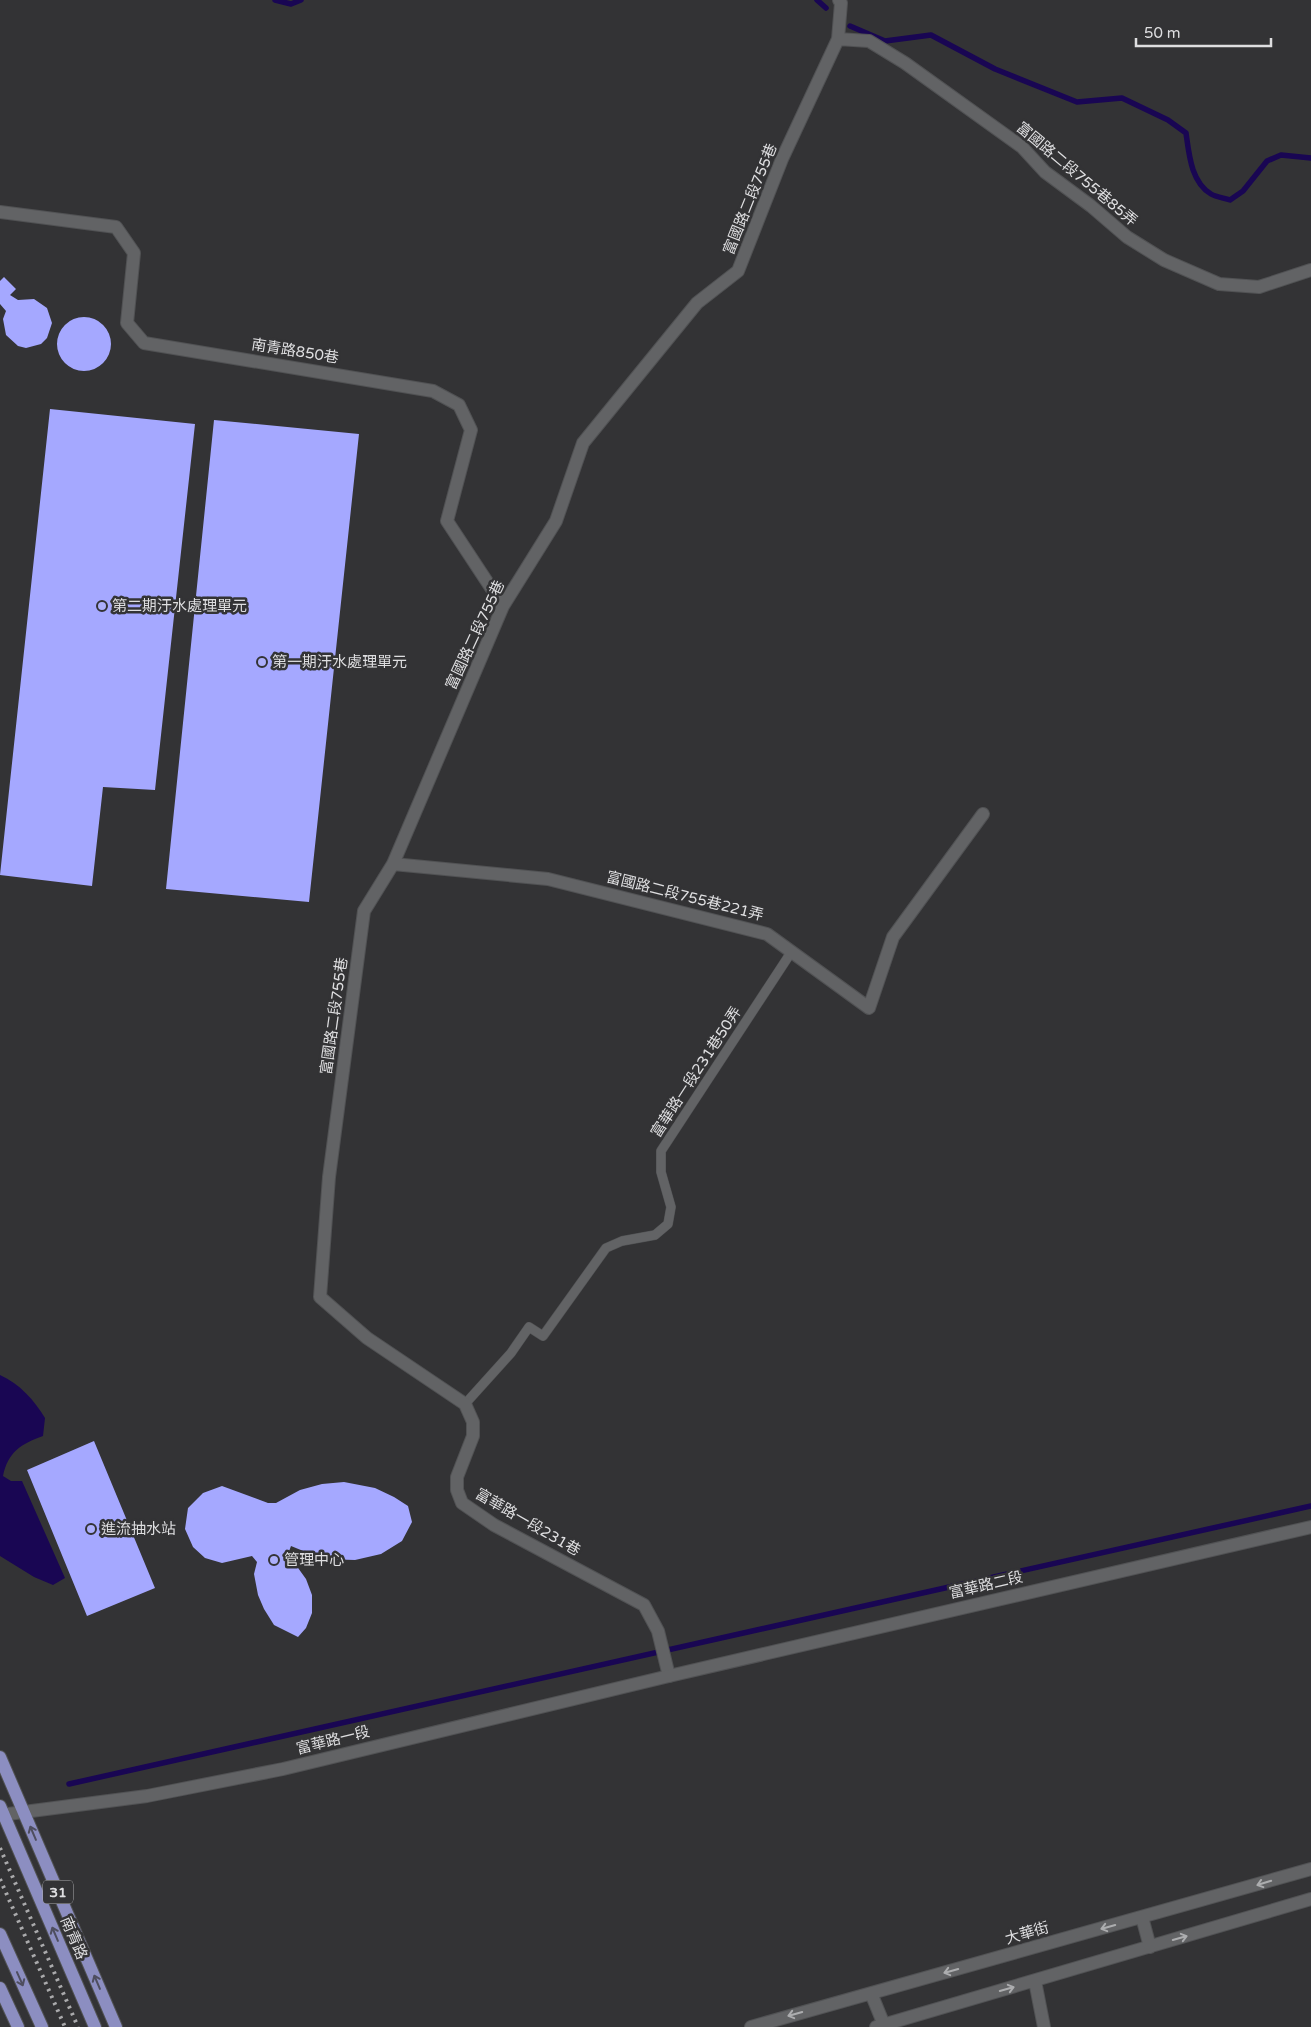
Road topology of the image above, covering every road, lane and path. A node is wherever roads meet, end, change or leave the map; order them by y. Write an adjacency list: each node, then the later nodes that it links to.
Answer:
1 (839, 0): 2 (street, 富國路二段755巷)
2 (838, 39): 4 (street, 富國路二段755巷85弄); 5 (street, 富國路二段755巷)
3 (0, 212): 5 (street, 南青路850巷)
4 (1311, 270)
5 (503, 606): 7 (street, 富國路二段755巷)
6 (983, 814): 8 (street, 富國路二段755巷221弄)
7 (393, 864): 8 (street, 富國路二段755巷221弄); 9 (street, 富國路二段755巷)
8 (792, 952): 9 (lane, 富華路一段231巷50弄)
9 (465, 1404): 11 (street, 富華路一段231巷)
10 (1311, 1527): 11 (street, 富華路二段)
11 (669, 1676): 14 (street, 富華路一段)
12 (0, 1757): 14 (main road, 31)
13 (1, 1812): 14 (street, 富華路一段); 26 (main road, 南青路 / 31, one-way to 13)
14 (24, 1812): 27 (main road, 31, one-way to 14)
15 (1311, 1869): 17 (street, 大華街, one-way to 17)
16 (1311, 1899): 19 (street, one-way to 16)
17 (1142, 1918): 19 (street); 22 (street, 大華街, one-way to 22)
18 (0, 1934): 25 (main road, one-way to 25)
19 (1150, 1947): 20 (street)
20 (1034, 1981): 23 (street, one-way to 20); 29 (street)
21 (0, 1988): 24 (main road)
22 (871, 1993): 23 (street); 28 (street, 大華街, one-way to 28)
23 (880, 2026)
24 (18, 2027)
25 (42, 2027)
26 (95, 2027)
27 (116, 2027)
28 (751, 2027)
29 (1044, 2027)

